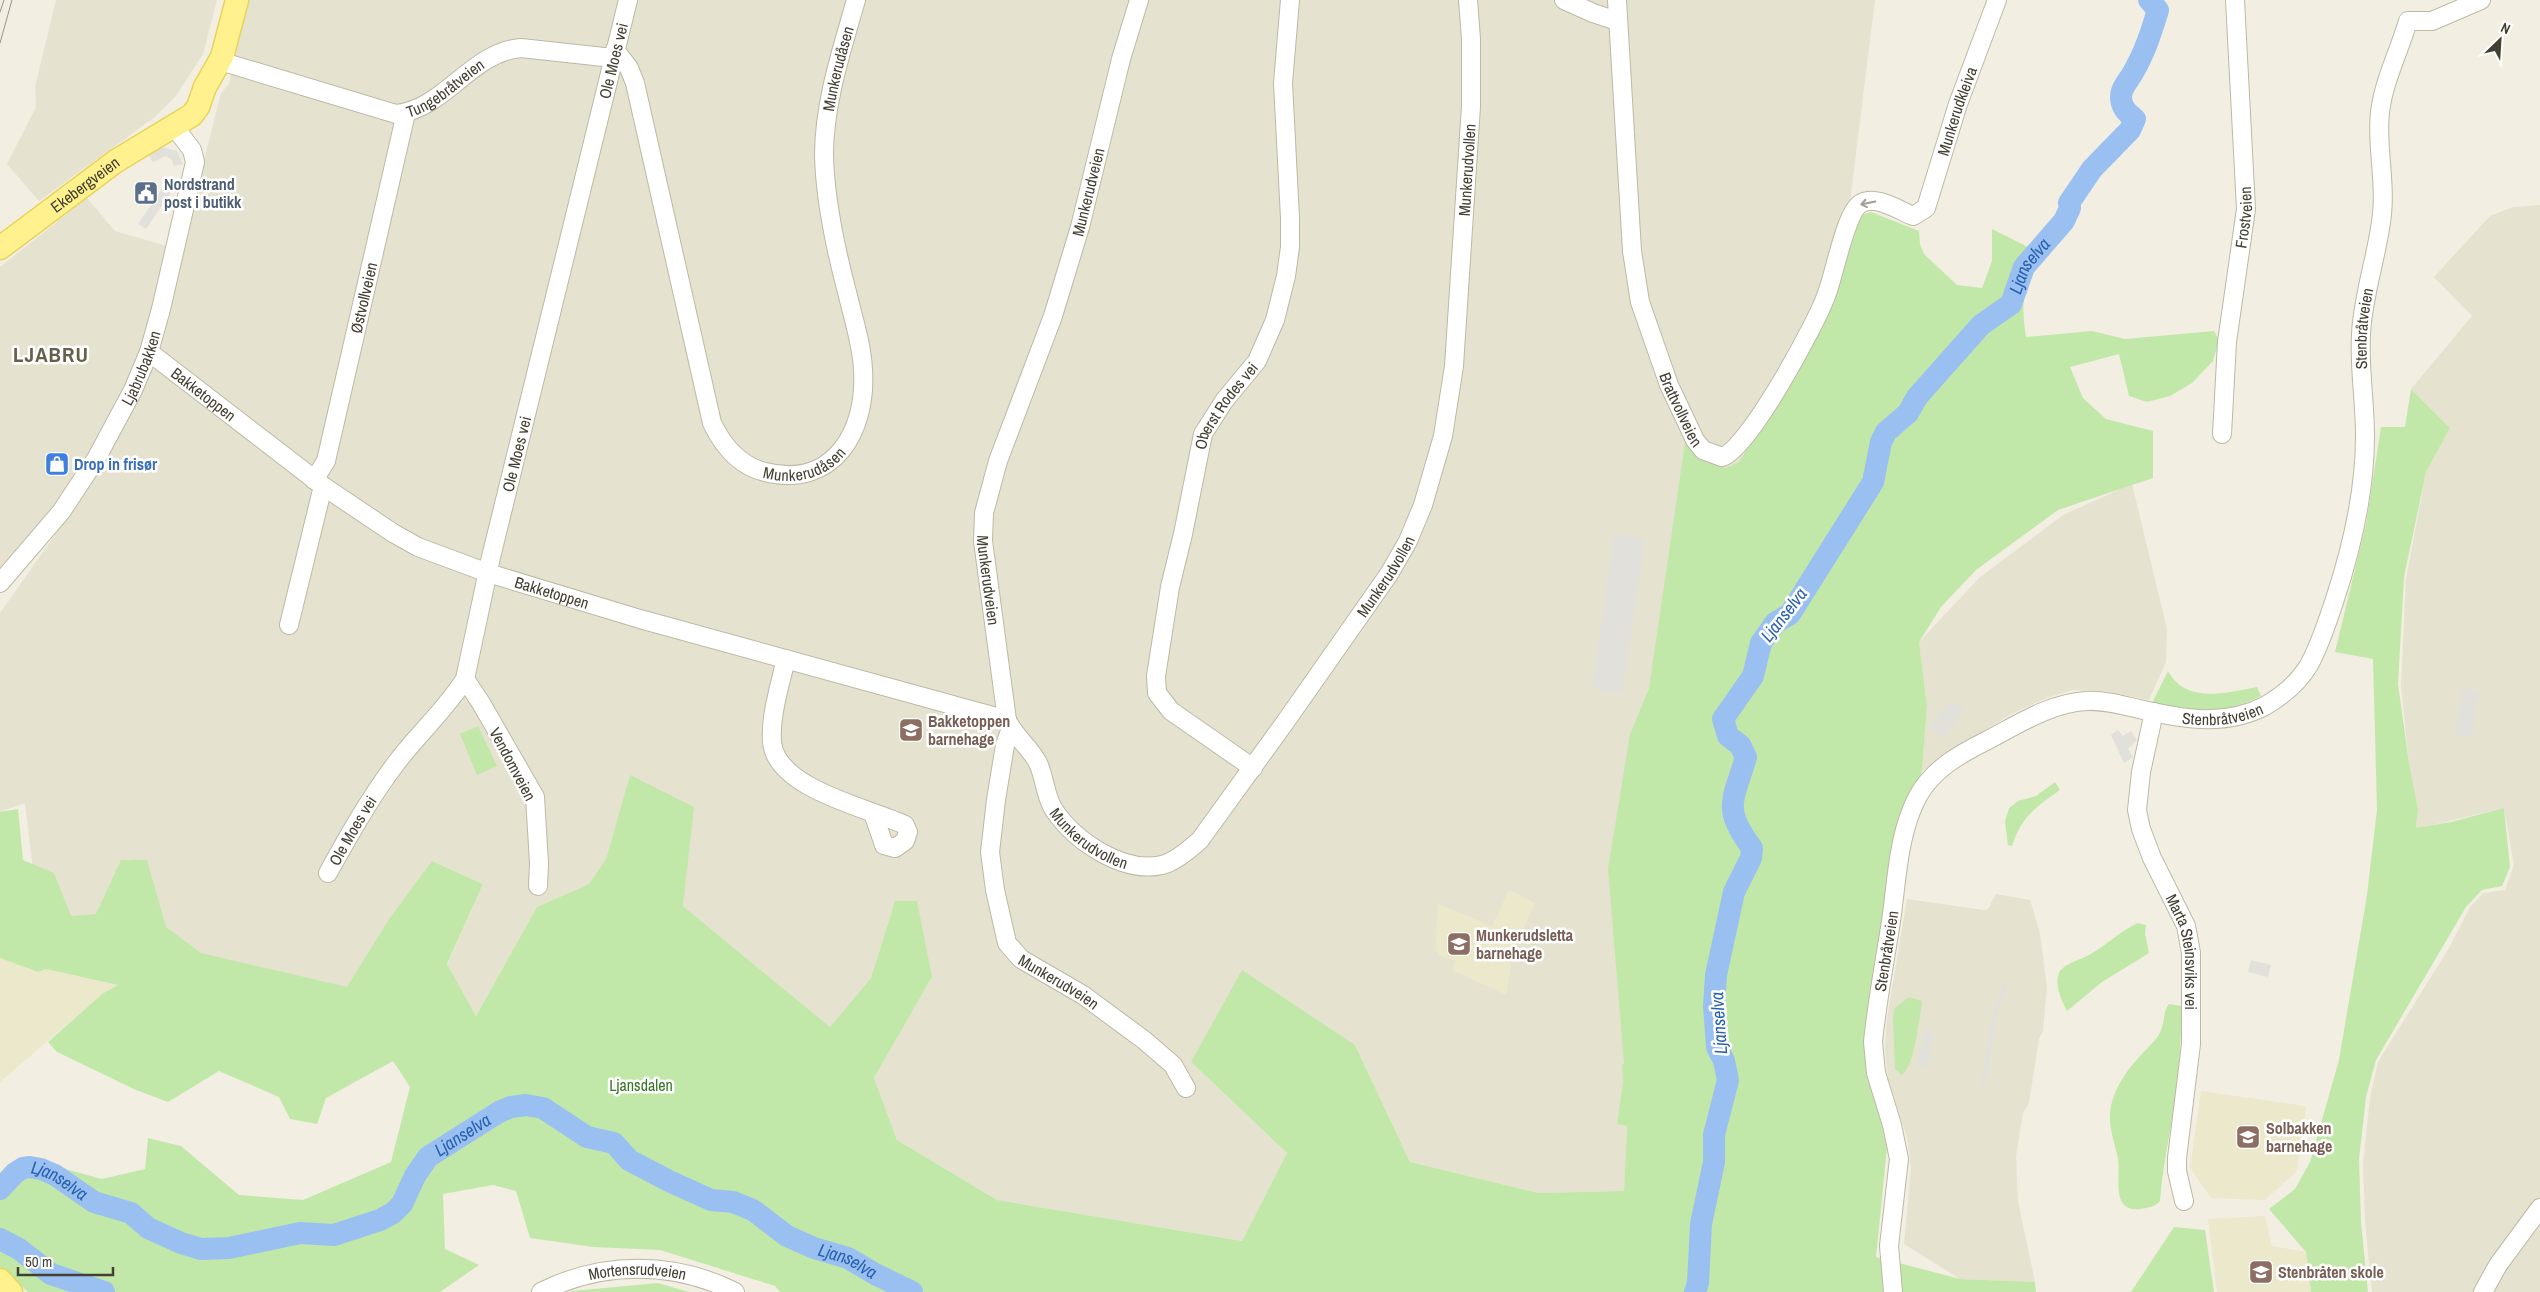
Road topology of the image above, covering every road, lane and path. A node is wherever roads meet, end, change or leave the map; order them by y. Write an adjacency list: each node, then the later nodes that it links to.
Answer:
1 (237, 0): 14 (main road, Ekebergveien)
2 (628, 0): 13 (street, Ole Moes vei)
3 (856, 0): 13 (street, Munkerudåsen)
4 (1138, 0): 28 (street, Munkerudveien)
5 (1290, 0): 29 (street, Oberst Rodes vei)
6 (1468, 0): 29 (street, Munkerudvollen)
7 (1564, 0): 12 (street)
8 (1617, 0): 12 (street, Brattvollveien)
9 (1997, 0): 17 (street, Munkerudkleiva)
10 (2235, 0): 20 (street, Frostveien)
11 (2481, 0): 27 (street, Stenbråtveien)
12 (1617, 21): 17 (street, Brattvollveien, one-way to 12)
13 (614, 54): 15 (street, Tungebråtveien); 22 (street, Ole Moes vei)
14 (220, 62): 15 (street, Tungebråtveien); 16 (main road, Ekebergveien)
15 (406, 113): 21 (street, Østvollveien)
16 (173, 125): 18 (main road, Ekebergveien); 19 (street, Ljabrubakken)
17 (1913, 216)
18 (0, 248)
19 (149, 352): 21 (street, Bakketoppen); 23 (street, Ljabrubakken)
20 (2222, 434)
21 (318, 483): 22 (street, Bakketoppen); 24 (street, Østvollveien)
22 (488, 574): 25 (street, Bakketoppen); 26 (street, Ole Moes vei)
23 (0, 583)
24 (289, 625)
25 (786, 659): 28 (street, Bakketoppen); 30 (street)
26 (465, 678): 31 (street, Ole Moes vei); 32 (street, Vendomveien)
27 (2154, 712): 34 (street, Marta Steinsviks vei); 40 (street, Stenbråtveien)
28 (1009, 724): 29 (street, Munkerudvollen); 33 (street, Munkerudveien)
29 (1253, 768)
30 (873, 813)
31 (328, 873)
32 (538, 886)
33 (1186, 1088)
34 (2184, 1201)
35 (2540, 1208): 41 (street)
36 (0, 1280): 37 (main road)
37 (11, 1292)
38 (541, 1292): 39 (street, Mortensrudveien)
39 (735, 1292)
40 (1893, 1292)
41 (2483, 1292)

